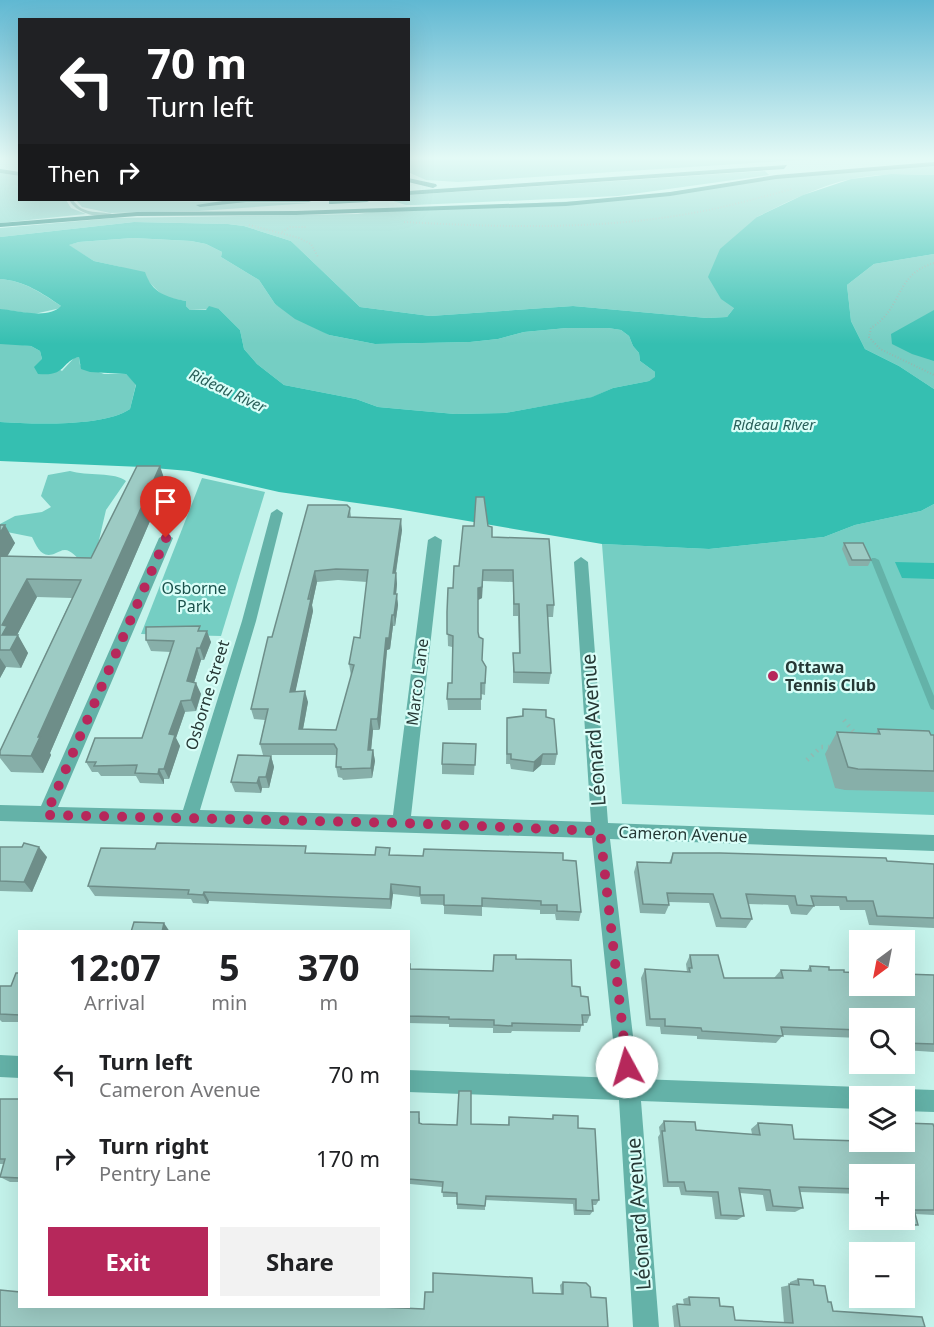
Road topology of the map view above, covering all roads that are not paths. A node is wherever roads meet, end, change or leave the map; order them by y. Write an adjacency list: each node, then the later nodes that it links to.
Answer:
1 (58, 220): 2 (main road)
2 (0, 225)
3 (277, 513): 11 (street, Osborne Street)
4 (166, 538): 10 (street)
5 (435, 540): 12 (street, Marco Lane)
6 (875, 560): 8 (lane)
7 (581, 562): 13 (street, Léonard Avenue)
8 (934, 707)
9 (0, 813): 10 (street, Cameron Avenue)
10 (46, 815): 11 (street, Cameron Avenue)
11 (189, 818): 12 (street, Cameron Avenue)
12 (400, 823): 13 (street, Cameron Avenue)
13 (600, 831): 14 (street, Cameron Avenue); 18 (street, Léonard Avenue)
14 (934, 843)
15 (0, 1066): 16 (street)
16 (18, 1067)
17 (410, 1081): 18 (street)
18 (629, 1090): 19 (street); 22 (street, Léonard Avenue)
19 (849, 1098)
20 (915, 1100): 21 (street)
21 (934, 1101)
22 (646, 1327)

